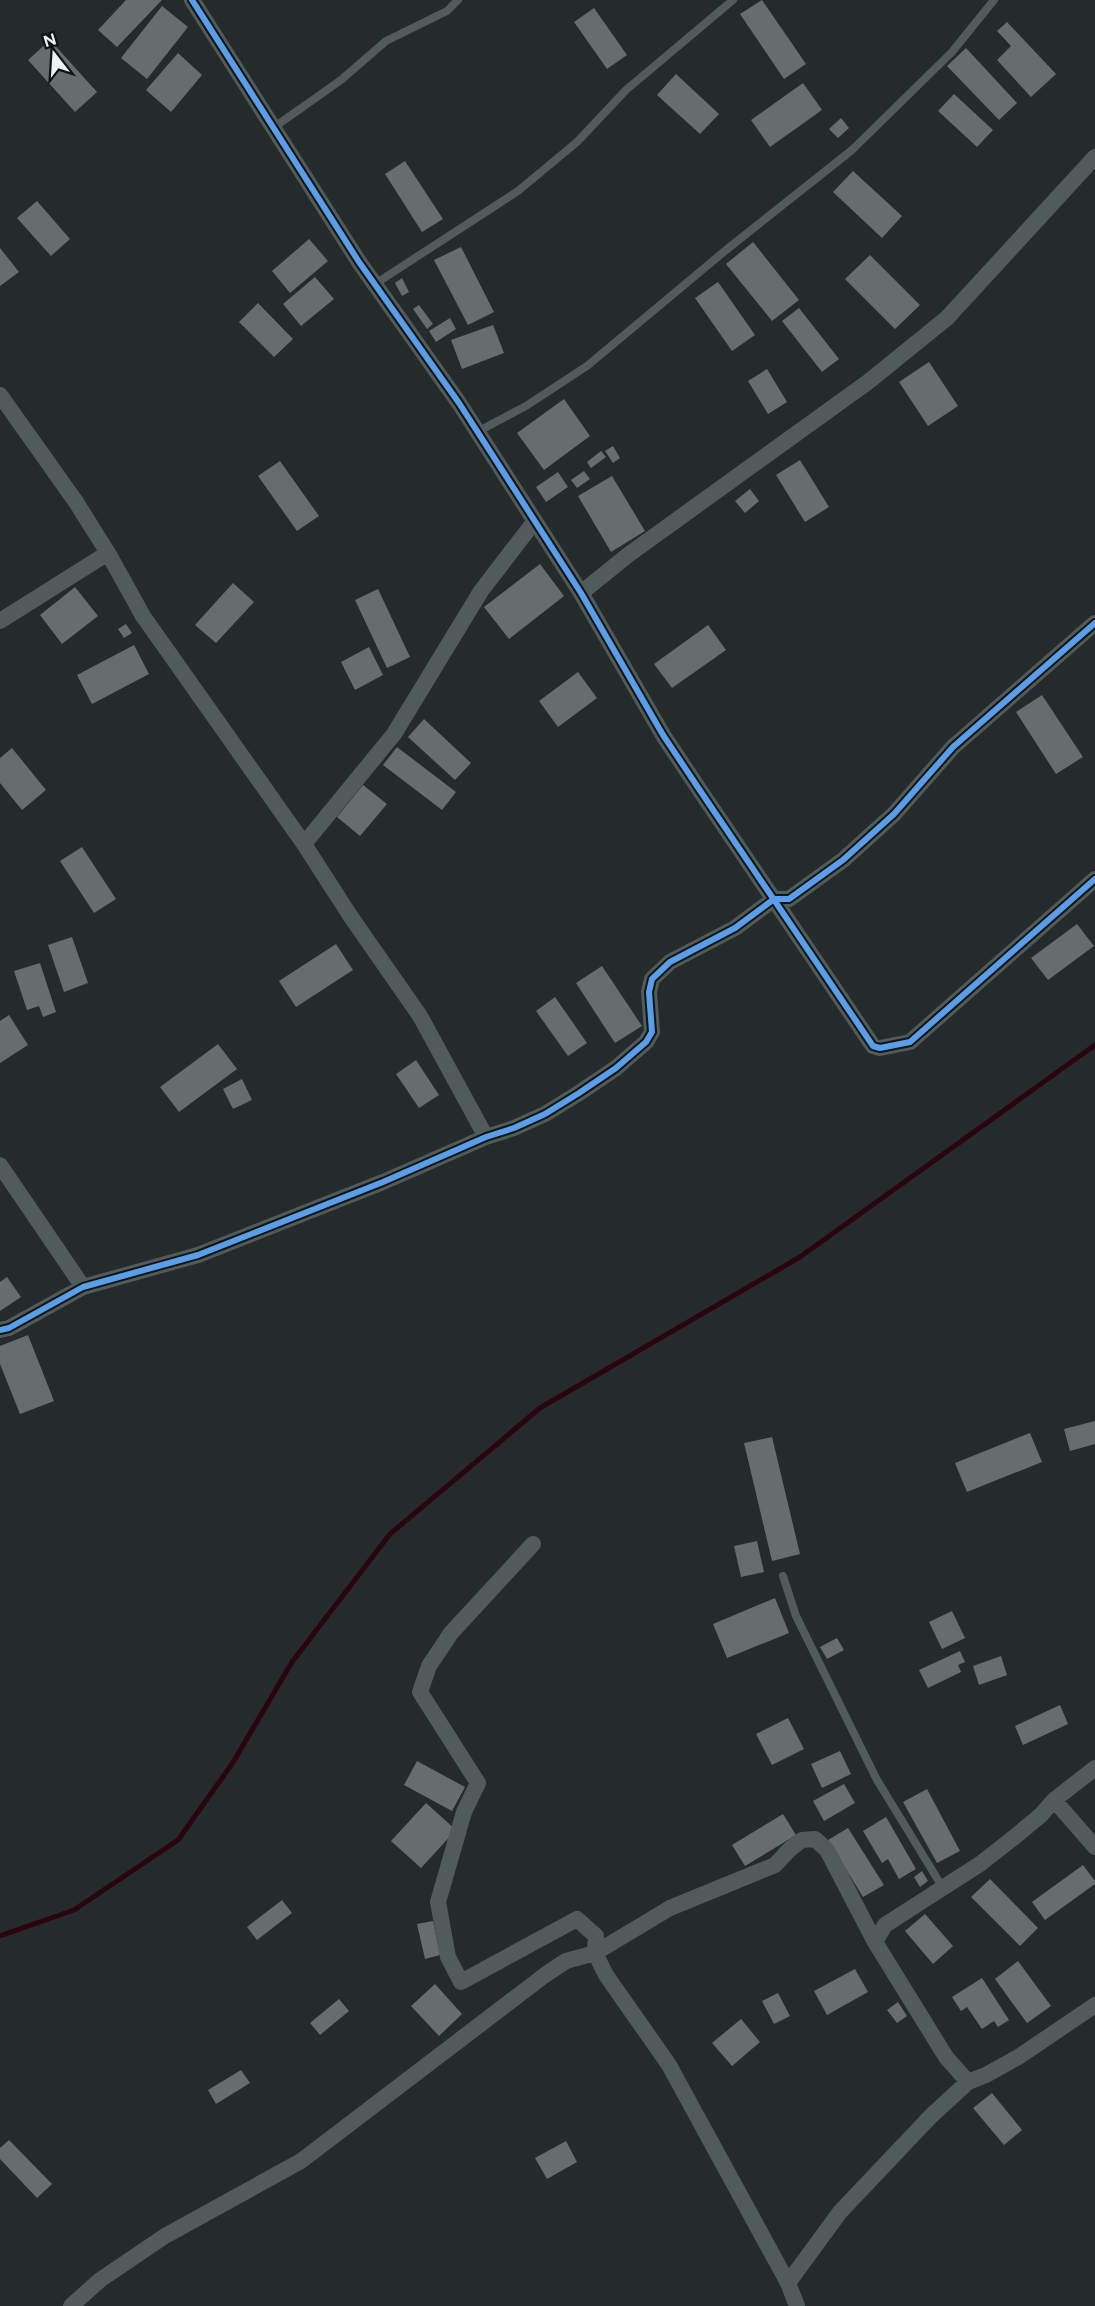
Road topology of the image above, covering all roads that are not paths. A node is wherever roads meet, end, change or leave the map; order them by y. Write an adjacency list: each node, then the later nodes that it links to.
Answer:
1 (192, 0): 5 (street)
2 (458, 0): 5 (lane)
3 (732, 0): 7 (lane)
4 (994, 0): 9 (lane)
5 (273, 128): 7 (street)
6 (1095, 157): 12 (street)
7 (375, 284): 9 (street)
8 (0, 395): 11 (street)
9 (477, 432): 10 (street)
10 (534, 522): 12 (street); 15 (street)
11 (108, 553): 13 (street); 15 (street)
12 (581, 593): 17 (street)
13 (0, 621)
14 (1095, 622): 17 (street)
15 (304, 844): 18 (street)
16 (1095, 879): 17 (street)
17 (774, 899): 18 (street)
18 (486, 1137): 20 (street)
19 (0, 1165): 20 (street)
20 (83, 1287): 21 (street)
21 (0, 1330)
22 (534, 1544): 29 (street)
23 (783, 1576): 27 (lane)
24 (1095, 1768): 25 (street)
25 (1054, 1800): 26 (street); 27 (street)
26 (1095, 1847)
27 (943, 1888): 28 (street)
28 (875, 1942): 29 (street); 31 (street)
29 (595, 1953): 32 (street); 33 (street)
30 (1095, 2005): 31 (street)
31 (968, 2082): 32 (street)
32 (788, 2283): 34 (street)
33 (71, 2306)
34 (797, 2306)

